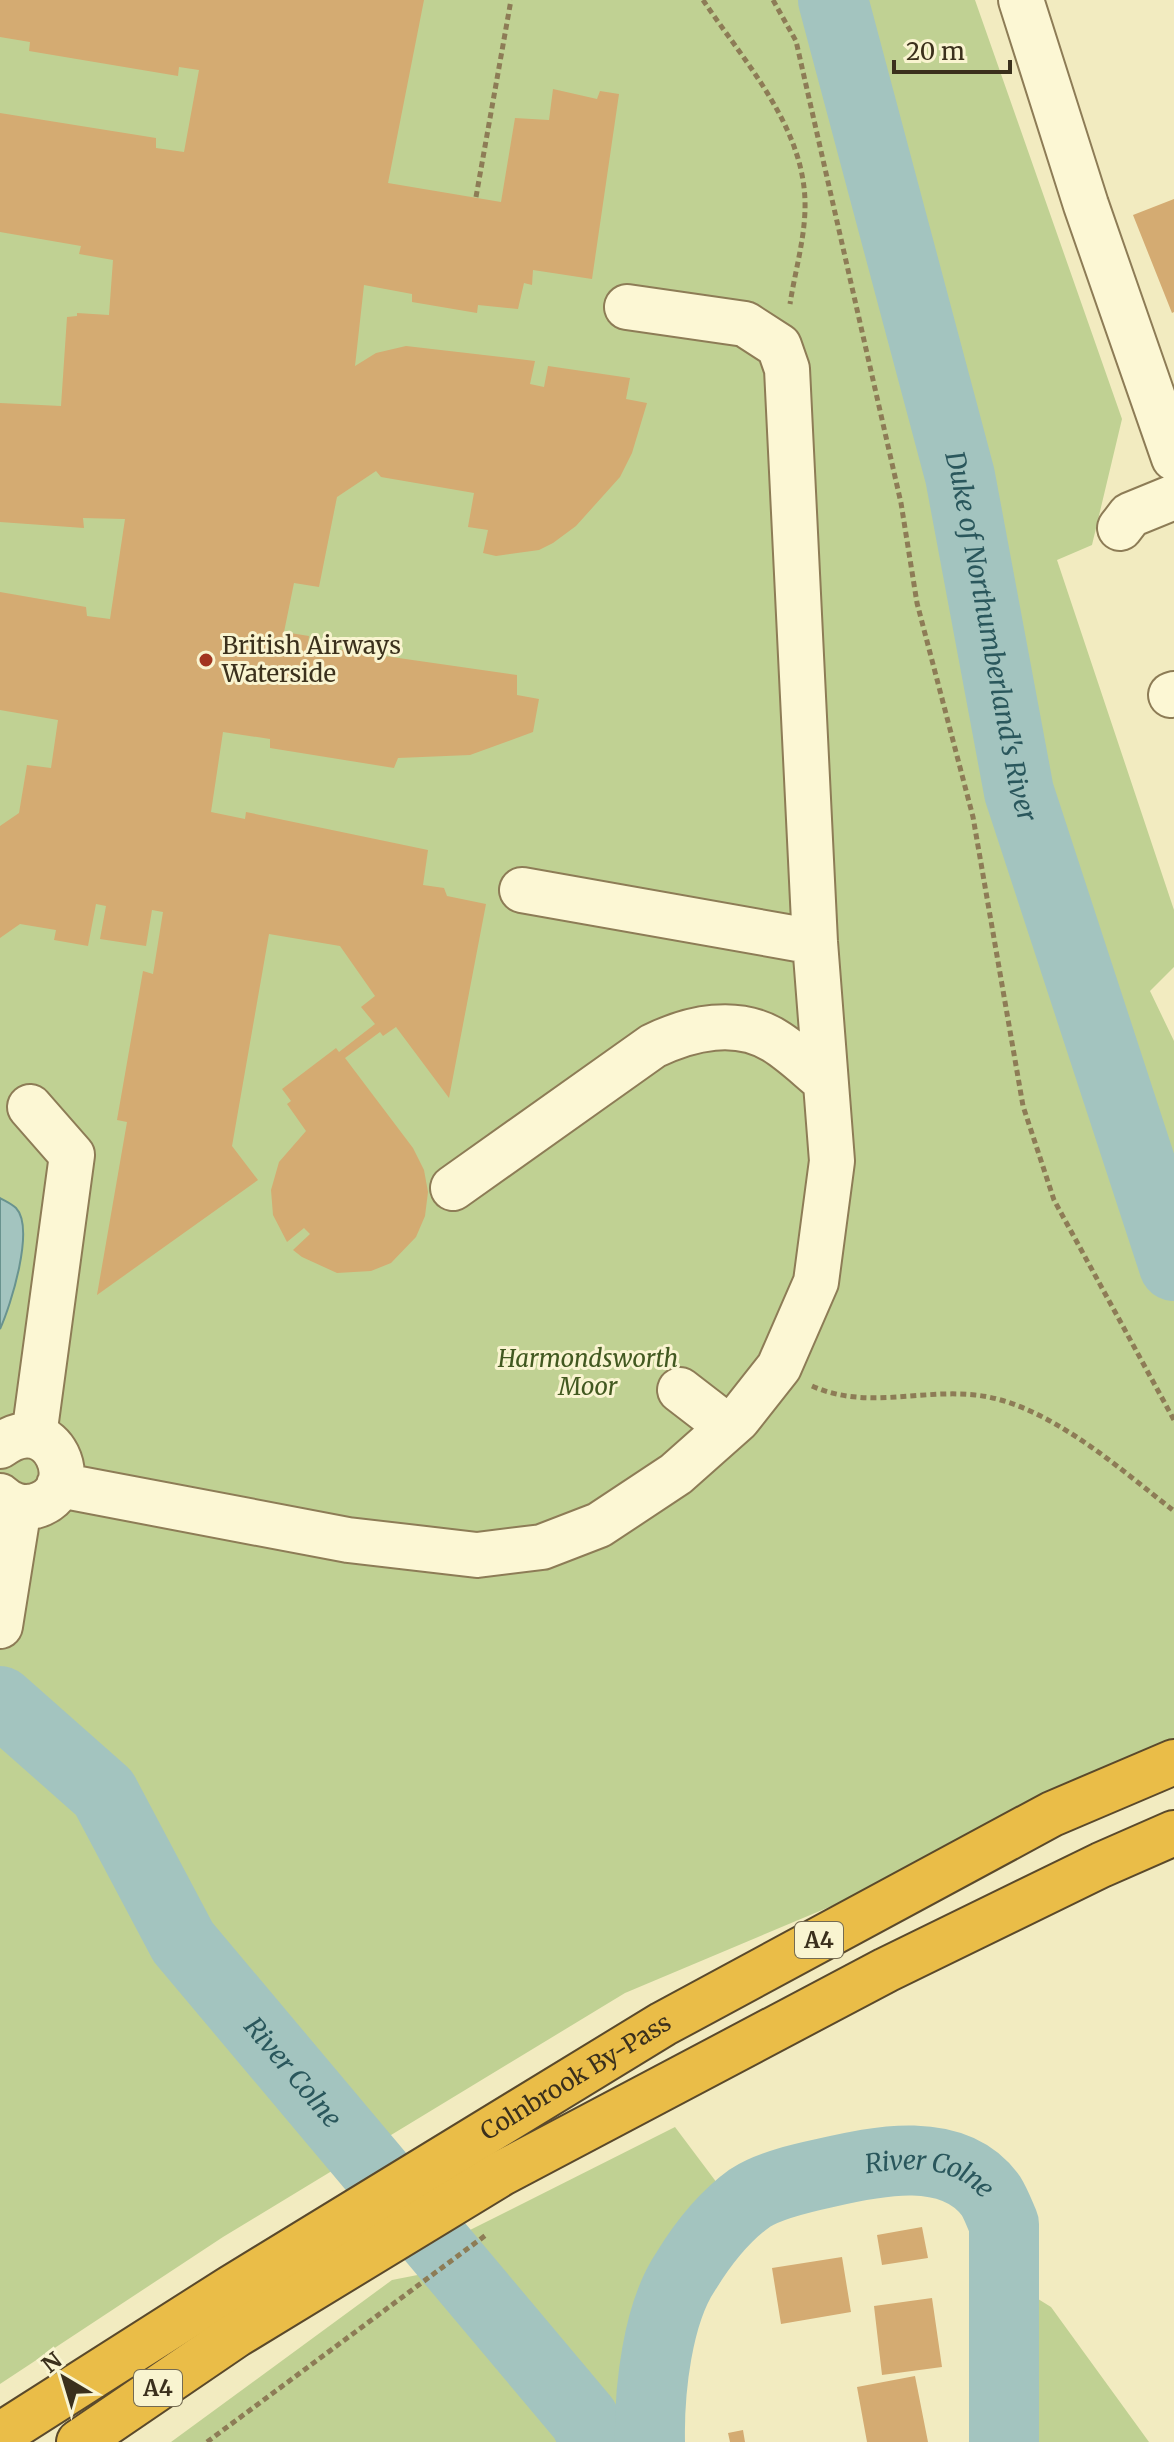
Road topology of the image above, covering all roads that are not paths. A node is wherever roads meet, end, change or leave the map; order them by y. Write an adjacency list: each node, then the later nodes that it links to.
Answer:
1 (1021, 0): 3 (lane)
2 (627, 307): 7 (lane)
3 (1174, 458)
4 (1174, 497): 5 (lane)
5 (1120, 528)
6 (522, 890): 7 (lane)
7 (815, 942): 8 (lane)
8 (825, 1081): 10 (lane); 12 (lane)
9 (30, 1107): 13 (lane)
10 (453, 1188)
11 (680, 1390): 12 (lane)
12 (728, 1427): 17 (lane)
13 (17, 1441): 14 (lane)
14 (59, 1485): 15 (lane); 17 (lane)
15 (9, 1502): 18 (lane)
16 (467, 1521): 17 (lane)
17 (422, 1547)
18 (0, 1626)
19 (1174, 1762): 21 (highway, Colnbrook By-Pass / A4)
20 (1174, 1833): 22 (highway, Colnbrook By-Pass / A4)
21 (0, 2435)
22 (79, 2442)

